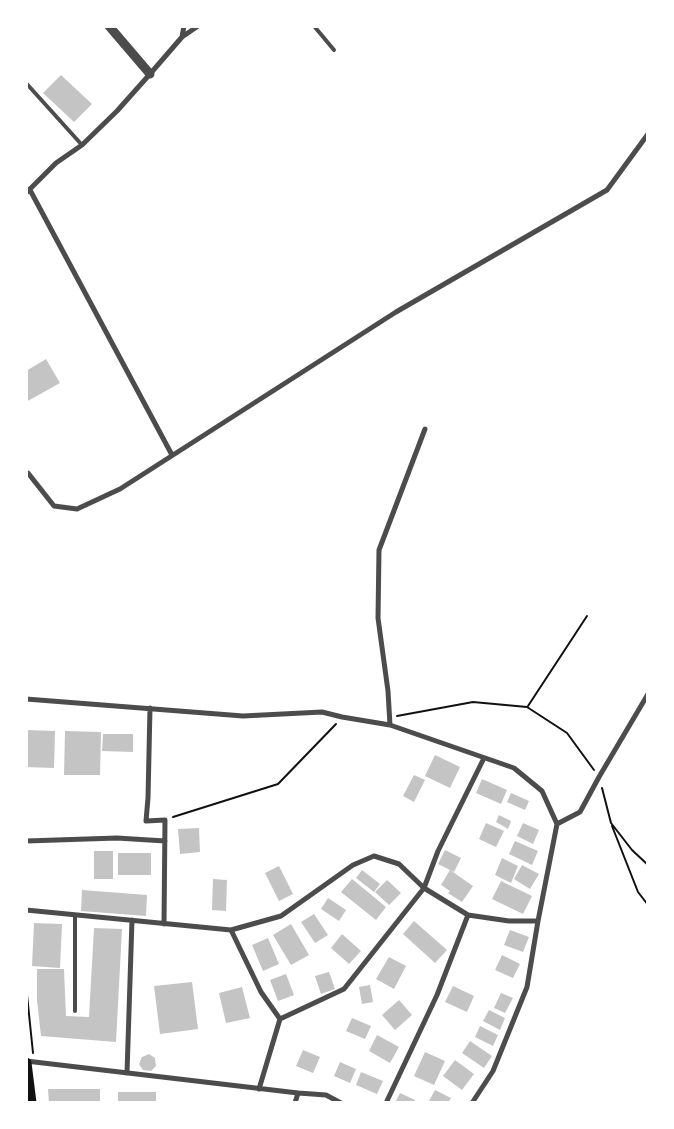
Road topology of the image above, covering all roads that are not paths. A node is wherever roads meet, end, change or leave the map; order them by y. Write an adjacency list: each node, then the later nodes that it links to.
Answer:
1 (109, 26): 7 (street)
2 (184, 26): 5 (street)
3 (198, 26): 5 (street)
4 (314, 26): 6 (lane)
5 (182, 37): 7 (street)
6 (334, 50)
7 (150, 74): 10 (street)
8 (26, 83): 10 (lane)
9 (648, 134): 13 (street)
10 (82, 145): 11 (street)
11 (28, 191): 13 (street)
12 (425, 429): 18 (street)
13 (172, 455): 14 (street)
14 (26, 474)
15 (648, 694): 20 (street)
16 (26, 699): 17 (street)
17 (150, 708): 18 (street); 22 (street)
18 (390, 725): 19 (street)
19 (484, 758): 20 (street); 23 (street)
20 (557, 824): 28 (street)
21 (26, 841): 22 (street)
22 (165, 841): 29 (street)
23 (424, 888): 25 (street); 30 (street); 32 (street)
24 (26, 910): 26 (street)
25 (468, 914): 28 (street); 40 (street)
26 (75, 915): 27 (street); 31 (lane)
27 (132, 920): 29 (street); 34 (street)
28 (538, 921): 41 (street)
29 (164, 924): 30 (street)
30 (232, 930): 32 (street)
31 (75, 1010)
32 (280, 1019): 35 (street)
33 (29, 1062): 34 (street); 37 (main road)
34 (127, 1073): 35 (street)
35 (259, 1089): 36 (street)
36 (298, 1093): 38 (street); 39 (street)
37 (31, 1103)
38 (295, 1103)
39 (341, 1103)
40 (386, 1103)
41 (472, 1103)

